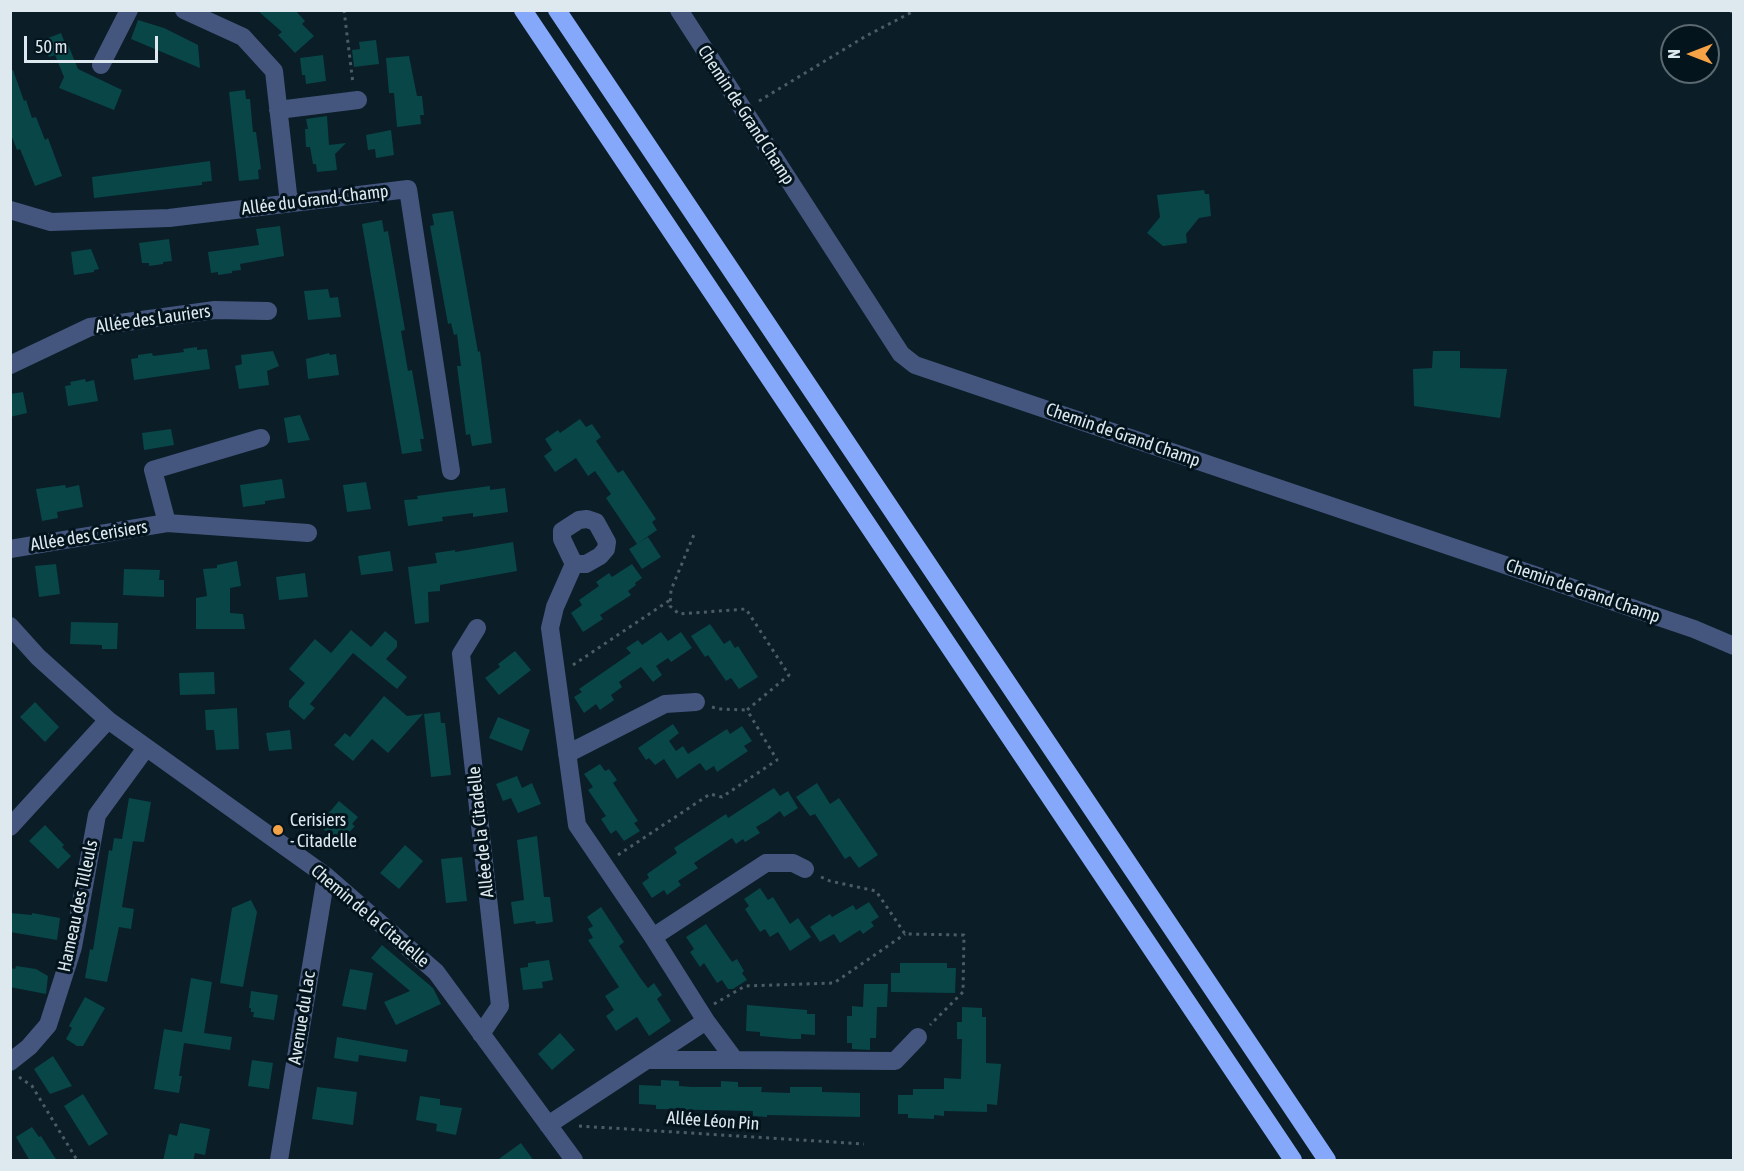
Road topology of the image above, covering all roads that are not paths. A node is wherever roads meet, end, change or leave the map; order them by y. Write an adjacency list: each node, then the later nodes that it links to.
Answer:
1 (129, 10): 6 (street)
2 (184, 10): 8 (street)
3 (523, 10): 39 (highway)
4 (556, 10): 40 (highway)
5 (679, 10): 21 (street, Chemin de Grand Champ)
6 (101, 65)
7 (358, 100): 8 (street)
8 (278, 110): 9 (street)
9 (289, 203): 10 (street, Allée du Grand-Champ); 14 (street, Allée du Grand-Champ)
10 (10, 210)
11 (268, 311): 12 (street, Allée des Lauriers)
12 (10, 365)
13 (261, 438): 15 (street, Allée des Cerisiers)
14 (451, 471)
15 (167, 523): 16 (street, Allée des Cerisiers); 17 (street, Allée des Cerisiers)
16 (308, 533)
17 (10, 549)
18 (574, 564): 25 (street)
19 (10, 626): 23 (street, Chemin de la Citadelle)
20 (477, 628): 31 (street, Allée de la Citadelle)
21 (1734, 646)
22 (696, 702): 25 (street)
23 (108, 720): 24 (street, Chemin de la Citadelle); 26 (street)
24 (146, 747): 28 (street, Chemin de la Citadelle); 35 (street, Hameau des Tilleuls)
25 (567, 754): 29 (street)
26 (10, 827)
27 (805, 869): 29 (street)
28 (326, 876): 31 (street, Chemin de la Citadelle); 37 (street, Avenue du Lac)
29 (653, 937): 30 (street)
30 (703, 1016): 33 (street); 34 (street)
31 (481, 1034): 36 (street, Chemin de la Citadelle)
32 (918, 1037): 34 (street)
33 (647, 1060): 34 (street); 36 (street)
34 (735, 1060)
35 (14, 1069)
36 (548, 1125): 38 (street, Chemin de la Citadelle)
37 (279, 1161)
38 (574, 1161)
39 (1293, 1161)
40 (1327, 1161)

